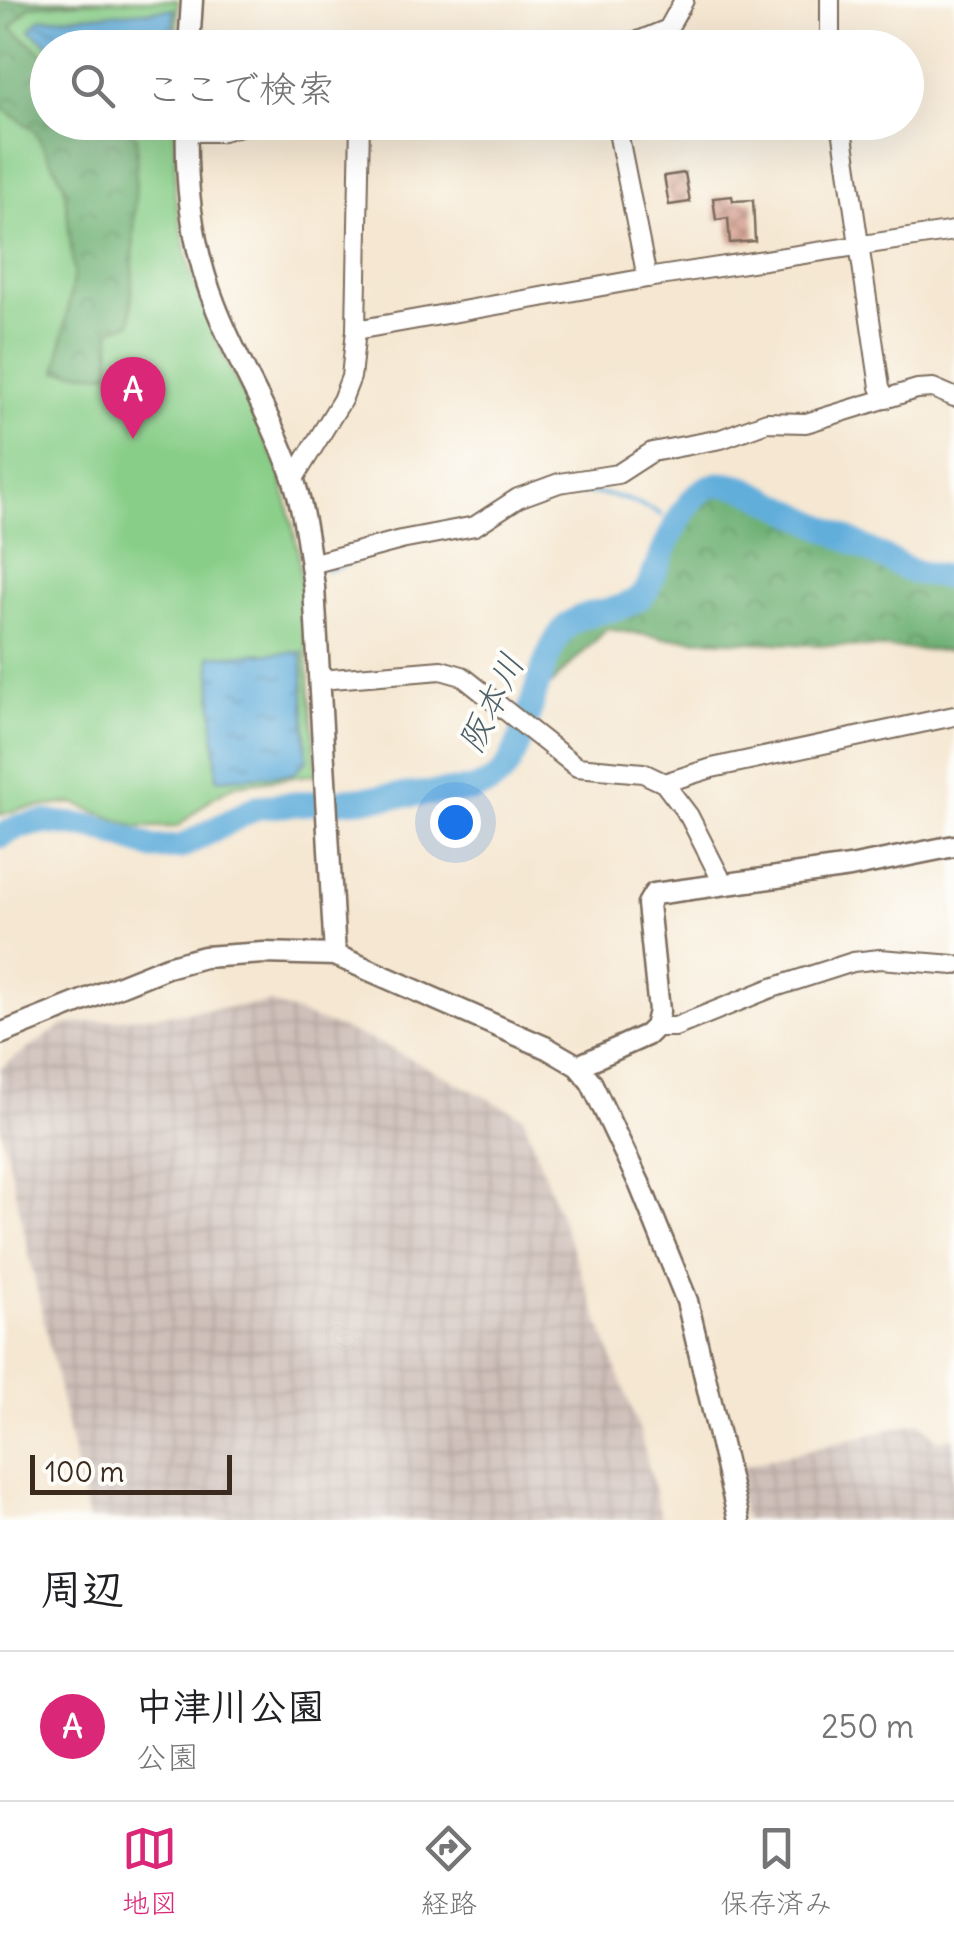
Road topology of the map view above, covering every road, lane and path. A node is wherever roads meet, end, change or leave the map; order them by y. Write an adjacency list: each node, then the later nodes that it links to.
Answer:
1 (192, 0): 4 (street)
2 (684, 0): 5 (street)
3 (830, 0): 6 (street)
4 (190, 30)
5 (666, 30)
6 (830, 30)
7 (187, 140): 17 (street)
8 (360, 140): 14 (street)
9 (620, 140): 13 (street)
10 (844, 140): 12 (street)
11 (954, 231): 12 (street)
12 (859, 246): 13 (street); 16 (street)
13 (647, 278): 14 (street)
14 (356, 330): 17 (street)
15 (954, 397): 16 (street)
16 (886, 399): 18 (street)
17 (293, 480): 18 (street)
18 (311, 564): 19 (street)
19 (320, 680): 21 (street); 24 (street)
20 (954, 716): 21 (street)
21 (664, 783): 23 (street)
22 (954, 846): 23 (street)
23 (723, 884): 26 (street)
24 (335, 956): 27 (street); 28 (street)
25 (954, 965): 26 (street)
26 (655, 1026): 28 (street)
27 (0, 1034)
28 (578, 1066): 29 (street)
29 (739, 1520)

